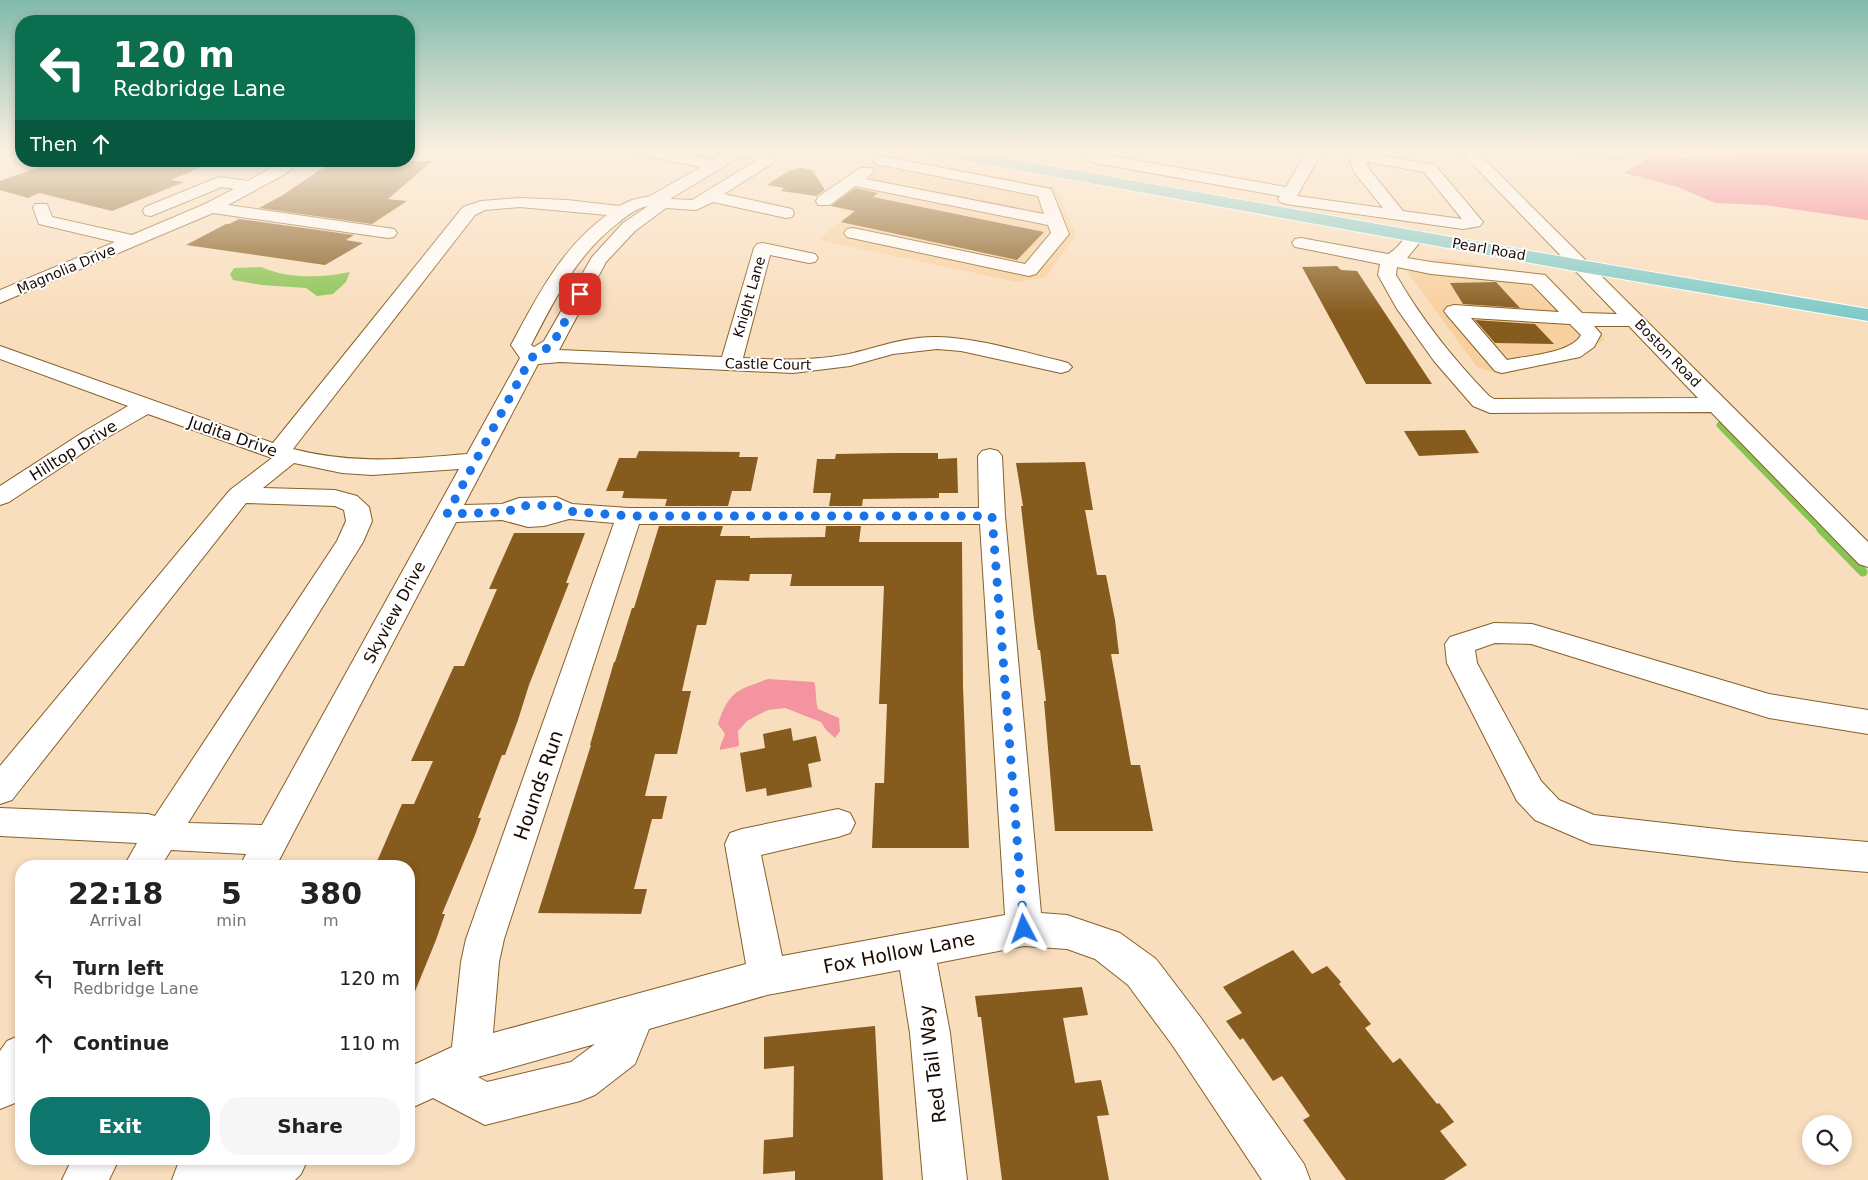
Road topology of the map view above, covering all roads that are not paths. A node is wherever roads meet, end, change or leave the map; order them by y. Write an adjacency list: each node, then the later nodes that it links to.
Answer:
1 (165, 205): 17 (street)
2 (216, 205): 16 (street, Magnolia Drive)
3 (483, 205): 41 (street)
4 (571, 205): 18 (street)
5 (633, 205): 18 (street, Skyview Drive)
6 (657, 205): 36 (street, Skyview Drive)
7 (751, 205): 19 (street)
8 (975, 205): 20 (street)
9 (1050, 205): 20 (street)
10 (1301, 205): 21 (street)
11 (1381, 205): 21 (street)
12 (1460, 205): 21 (street)
13 (1521, 205): 30 (street, Boston Road)
14 (41, 208): 26 (street)
15 (61, 208): 22 (street)
16 (211, 208): 22 (street, Magnolia Drive); 23 (street)
17 (151, 211)
18 (623, 212): 36 (street, Skyview Drive)
19 (786, 213)
20 (1055, 221): 24 (street)
21 (1393, 226): 25 (main road, Pearl Road); 29 (street)
22 (154, 231): 26 (street, Magnolia Drive)
23 (388, 233)
24 (853, 233)
25 (1416, 236): 29 (street); 30 (main road, Pearl Road)
26 (134, 241): 31 (street, Magnolia Drive)
27 (1301, 243): 29 (street)
28 (810, 258): 37 (street, Knight Lane)
29 (1392, 259): 33 (street); 39 (street)
30 (1581, 266): 32 (main road, Pearl Road); 34 (street, Boston Road)
31 (0, 297)
32 (1868, 315)
33 (1577, 319): 33 (street); 34 (street)
34 (1635, 320): 39 (street, Boston Road)
35 (0, 352): 40 (street, Judita Drive)
36 (531, 358): 37 (street, Castle Court); 43 (street, Skyview Drive)
37 (730, 364): 38 (street, Castle Court)
38 (1061, 367)
39 (1719, 405): 49 (street, Boston Road)
40 (147, 406): 41 (street, Judita Drive); 45 (street, Hilltop Drive)
41 (284, 453): 43 (street, Judita Drive); 44 (street)
42 (990, 456): 48 (street)
43 (476, 461): 46 (street, Skyview Drive)
44 (239, 495): 51 (street); 54 (street)
45 (0, 497)
46 (447, 514): 47 (street); 55 (street, Skyview Drive)
47 (629, 516): 48 (street); 62 (street, Hounds Run)
48 (992, 516): 58 (street)
49 (1868, 558)
50 (1868, 722): 56 (street)
51 (0, 790)
52 (0, 822): 54 (street)
53 (838, 823): 60 (street)
54 (163, 833): 55 (street); 57 (street)
55 (265, 853)
56 (1868, 857)
57 (146, 860)
58 (1024, 929): 59 (street, Fox Hollow Lane); 73 (street, Fox Hollow Lane)
59 (916, 949): 60 (street, Fox Hollow Lane); 72 (street, Red Tail Way)
60 (767, 977): 61 (street, Fox Hollow Lane)
61 (634, 1014): 62 (street, Fox Hollow Lane); 64 (street)
62 (471, 1059): 64 (street, Fox Hollow Lane)
63 (15, 1064): 65 (street)
64 (421, 1082)
65 (0, 1088)
66 (93, 1165): 69 (street)
67 (210, 1165): 70 (street)
68 (279, 1165): 71 (street)
69 (84, 1180)
70 (194, 1180)
71 (244, 1180)
72 (945, 1180)
73 (1288, 1180)

